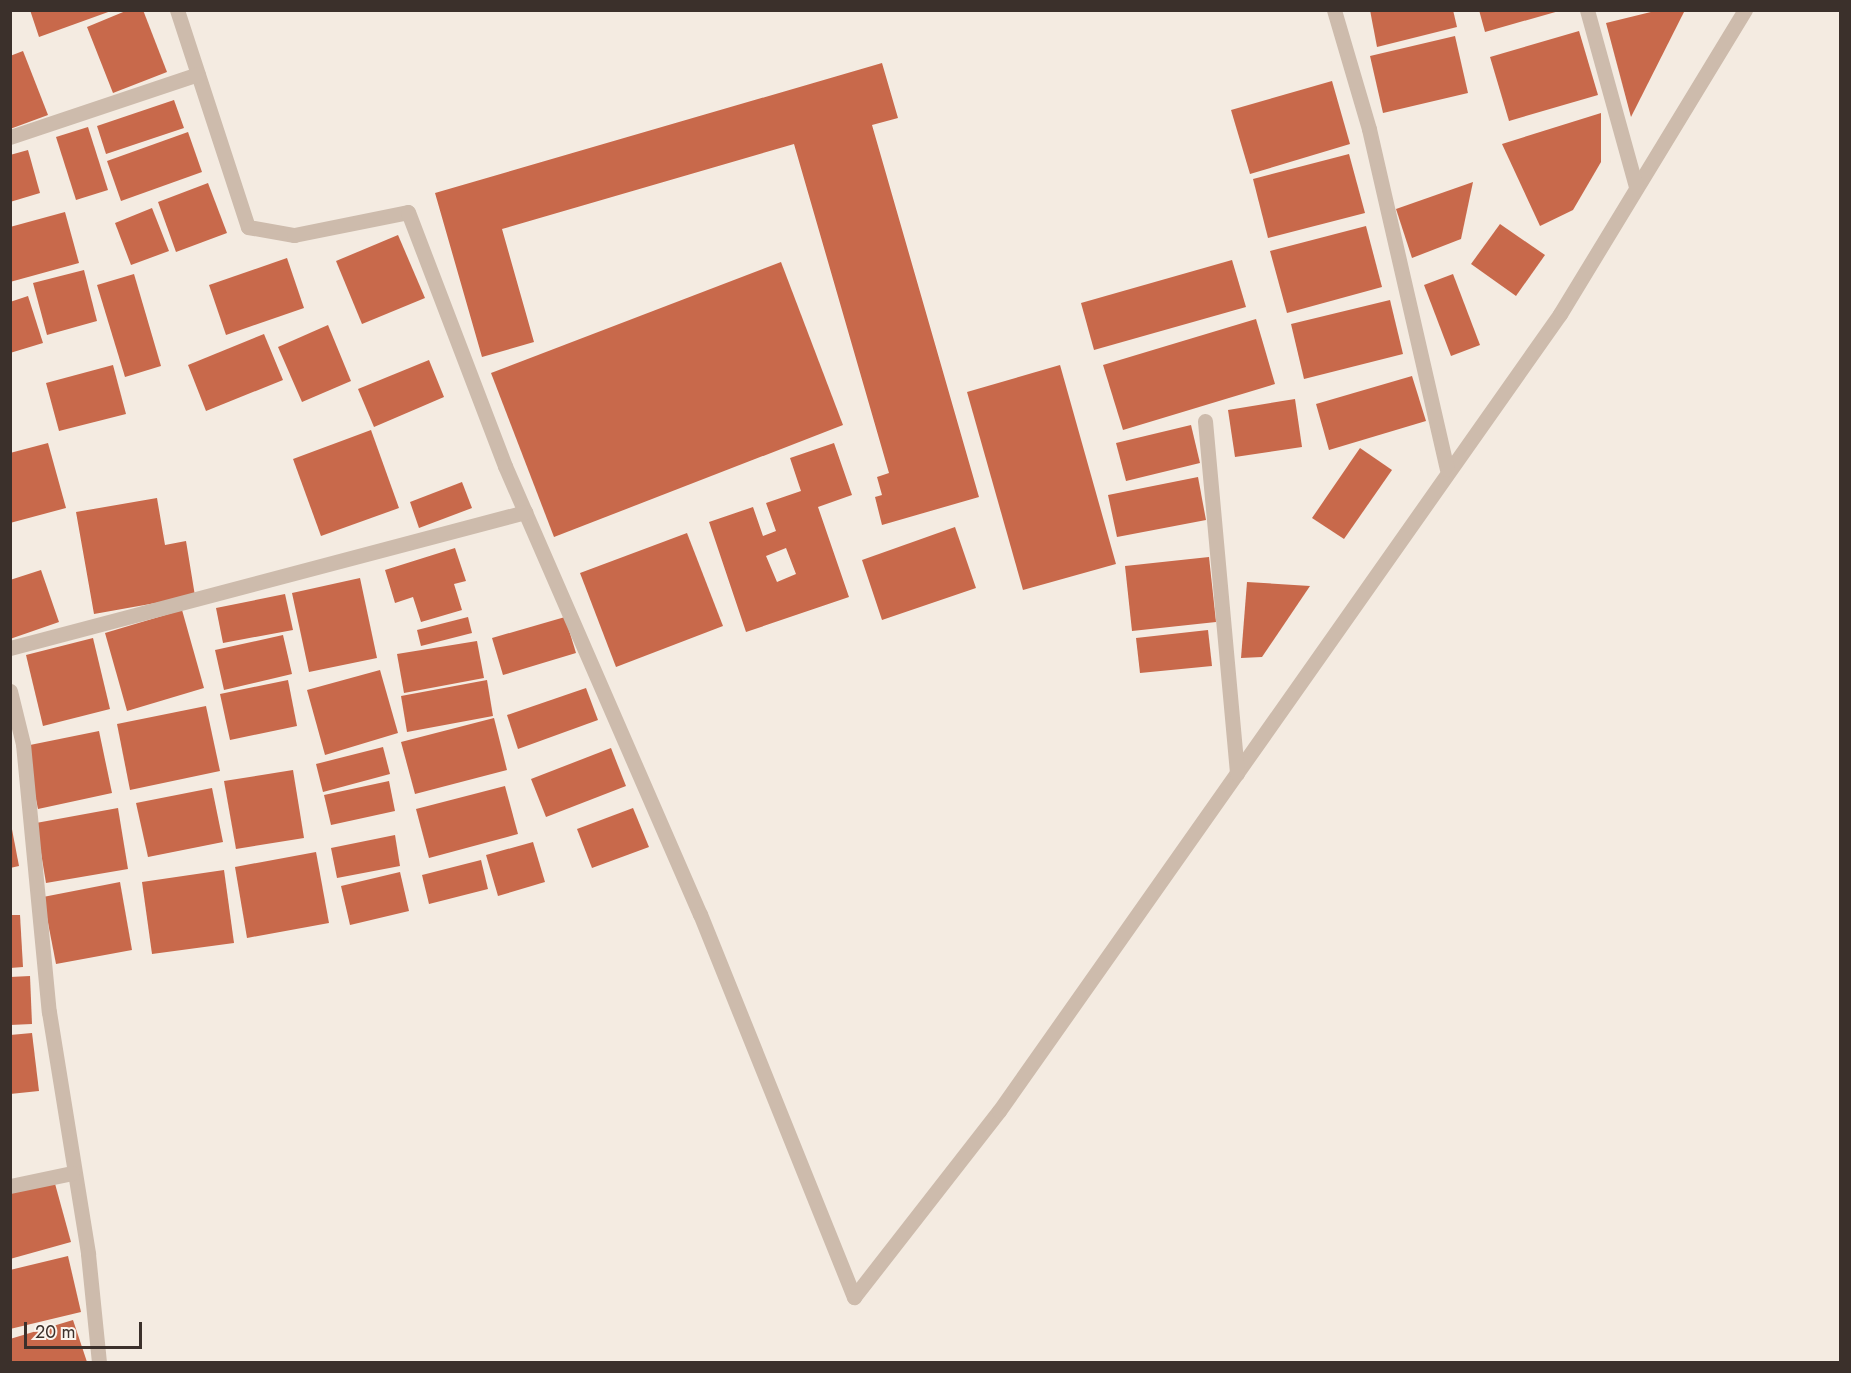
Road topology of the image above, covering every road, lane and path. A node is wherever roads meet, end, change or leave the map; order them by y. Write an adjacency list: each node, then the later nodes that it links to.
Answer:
1 (177, 10): 5 (street)
2 (1334, 10): 9 (street)
3 (1587, 10): 7 (street)
4 (1745, 10): 7 (street)
5 (198, 74): 6 (street); 10 (street)
6 (10, 137)
7 (1636, 187): 9 (street)
8 (1205, 421): 13 (street)
9 (1447, 470): 13 (street)
10 (525, 512): 11 (street); 13 (street)
11 (10, 648)
12 (10, 691): 14 (street)
13 (1237, 774)
14 (72, 1173): 15 (street); 16 (street)
15 (10, 1186)
16 (99, 1362)

